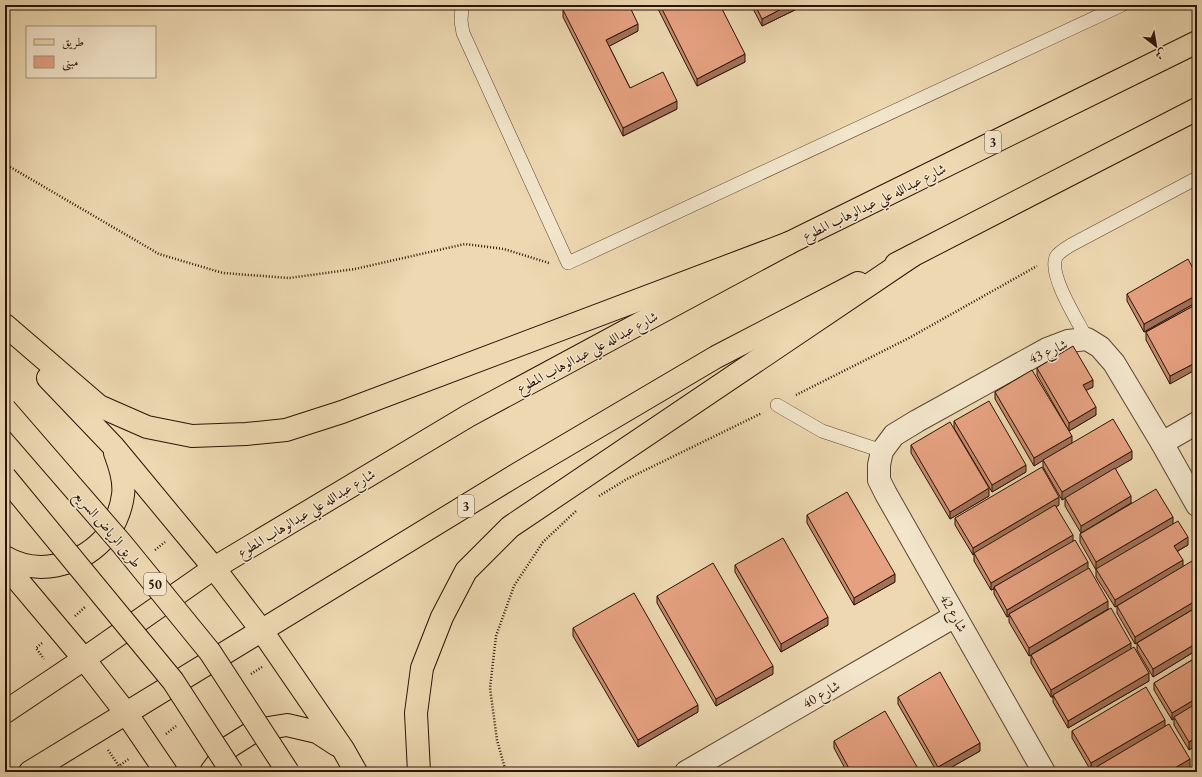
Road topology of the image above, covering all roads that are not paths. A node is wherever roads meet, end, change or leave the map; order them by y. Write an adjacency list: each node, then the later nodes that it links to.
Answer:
1 (462, 5): 2 (lane)
2 (1122, 5)
3 (1197, 42): 6 (main road, شارع عبدالله علي عبدالوهاب المطوع / 3)
4 (1197, 109): 7 (main road, 3)
5 (1197, 178): 10 (lane)
6 (789, 243): 8 (main road); 21 (main road, شارع عبدالله علي عبدالوهاب المطوع / 3)
7 (912, 256): 23 (main road, 3); 34 (main road)
8 (5, 324)
9 (5, 334): 15 (main road)
10 (1087, 339): 14 (street, شارع 43); 16 (street, شارع 43)
11 (778, 405): 16 (lane)
12 (5, 409): 32 (main road, طريق الرياض السريع / 50, bridge)
13 (1197, 423): 14 (street)
14 (1162, 443): 18 (street, شارع 43)
15 (113, 446): 19 (main road); 21 (main road)
16 (882, 451): 22 (street, شارع 42)
17 (5, 477): 31 (main road, bridge)
18 (1197, 505)
19 (5, 557)
20 (5, 565): 24 (main road)
21 (214, 568): 23 (main road); 24 (main road, شارع عبدالله علي عبدالوهاب المطوع / 3)
22 (956, 616): 35 (street, شارع 40); 36 (street, شارع 42)
23 (262, 631): 26 (main road, 3); 27 (main road)
24 (84, 659): 25 (main road, شارع عبدالله علي عبدالوهاب المطوع / 3); 26 (main road)
25 (5, 712)
26 (126, 713): 28 (main road, 3); 29 (main road)
27 (343, 749): 30 (main road); 33 (main road)
28 (30, 772)
29 (166, 772)
30 (211, 772)
31 (232, 772)
32 (288, 772)
33 (356, 772)
34 (419, 772)
35 (686, 772)
36 (1044, 772)

